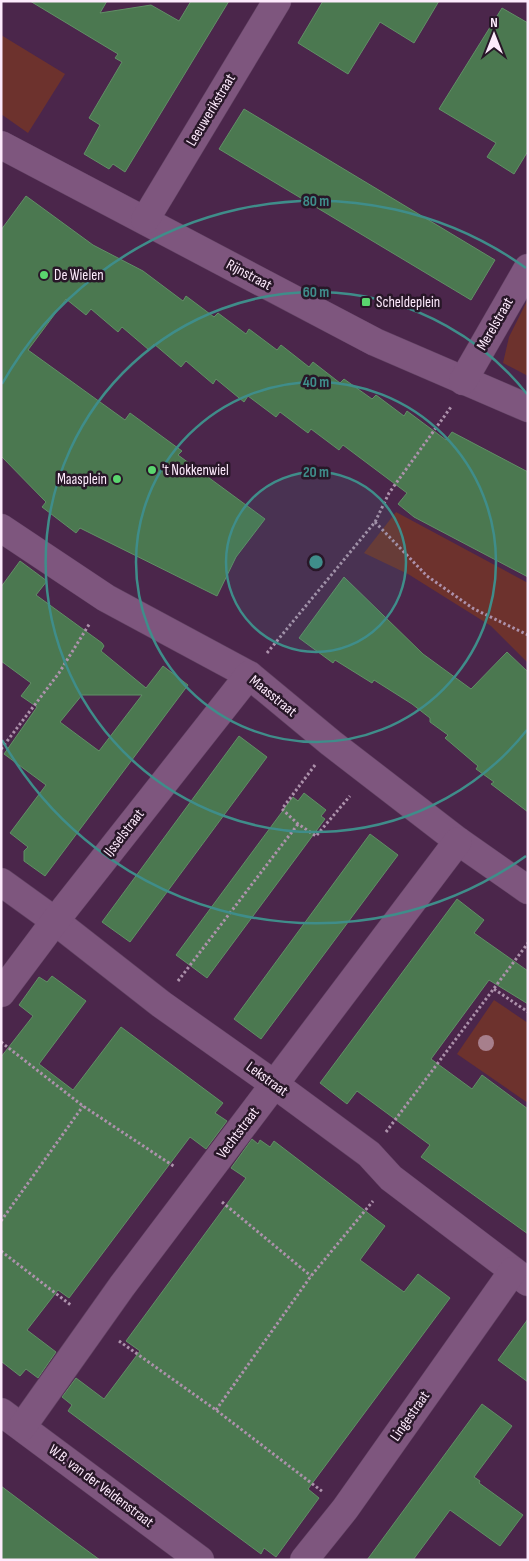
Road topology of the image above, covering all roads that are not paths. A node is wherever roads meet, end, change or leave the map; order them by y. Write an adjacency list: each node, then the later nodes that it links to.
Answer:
1 (277, 1): 3 (street, Leeuwerikstraat)
2 (1, 145): 3 (street, Rijnstraat)
3 (145, 220): 5 (street, Rijnstraat)
4 (528, 268): 5 (street, Merelstraat)
5 (463, 381): 6 (street, Rijnstraat)
6 (528, 408)
7 (1, 528): 8 (street, Maasstraat)
8 (249, 675): 9 (street, Maasstraat); 12 (street, IJsselstraat)
9 (458, 841): 11 (street, Maasstraat); 14 (street, Vechtstraat)
10 (1, 882): 12 (street, Lekstraat)
11 (528, 890)
12 (54, 921): 13 (street, IJsselstraat); 14 (street, Lekstraat)
13 (1, 992)
14 (274, 1084): 15 (street, Lekstraat); 16 (street, Vechtstraat)
15 (520, 1276): 18 (street, Lingestraat)
16 (12, 1420): 17 (street, W.B. van der Veldenstraat)
17 (200, 1560)
18 (304, 1560)

